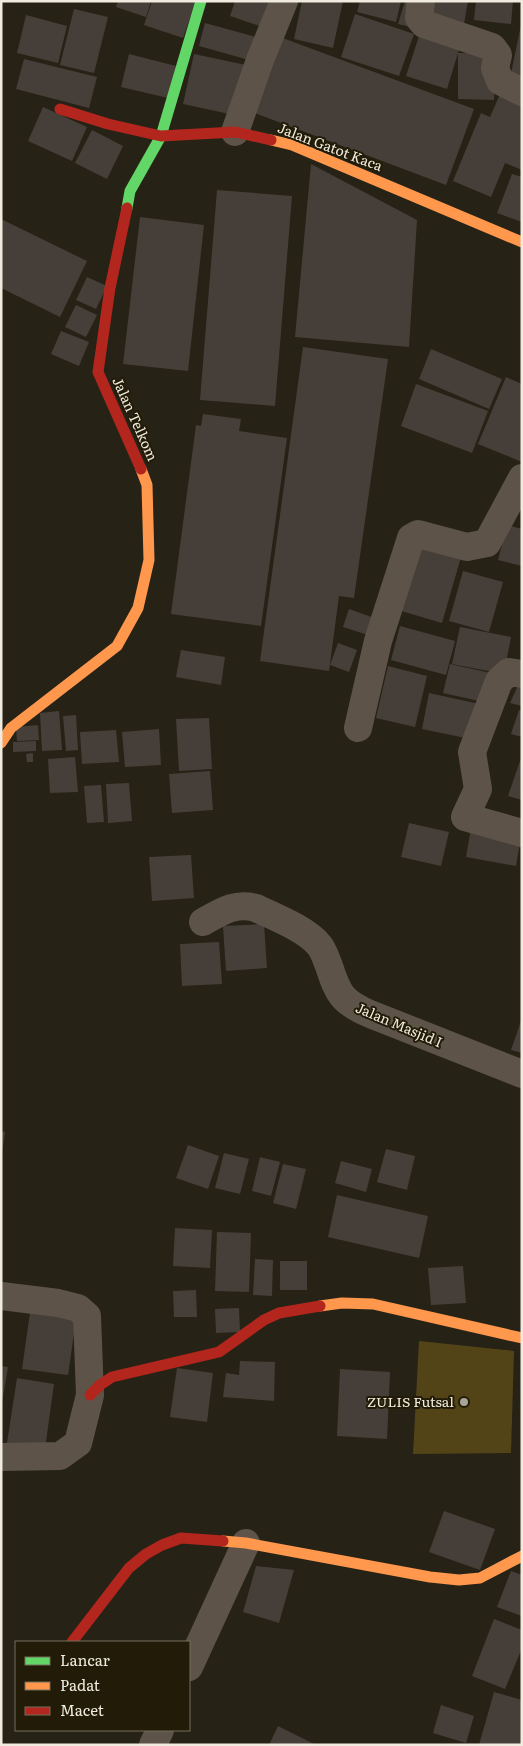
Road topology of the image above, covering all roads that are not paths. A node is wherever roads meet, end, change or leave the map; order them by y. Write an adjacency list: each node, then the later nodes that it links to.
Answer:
1 (201, 1): 7 (street, Jalan Telkom)
2 (284, 1): 6 (street)
3 (421, 1): 4 (street)
4 (522, 92)
5 (60, 109): 7 (street, Jalan Gatot Kaca)
6 (235, 132): 7 (street, Jalan Gatot Kaca); 8 (street, Jalan Gatot Kaca)
7 (161, 136): 12 (street, Jalan Telkom)
8 (522, 242)
9 (522, 478): 11 (street)
10 (522, 674): 13 (street)
11 (358, 728)
12 (1, 743)
13 (522, 833)
14 (203, 922): 15 (street, Jalan Masjid I)
15 (522, 1074)
16 (1, 1296): 18 (street)
17 (522, 1338): 18 (street)
18 (90, 1396): 19 (street)
19 (1, 1457)
20 (246, 1543): 21 (street); 22 (street); 23 (street)
21 (522, 1556)
22 (73, 1641)
23 (190, 1665)
24 (160, 1731): 25 (street)
25 (153, 1745)

